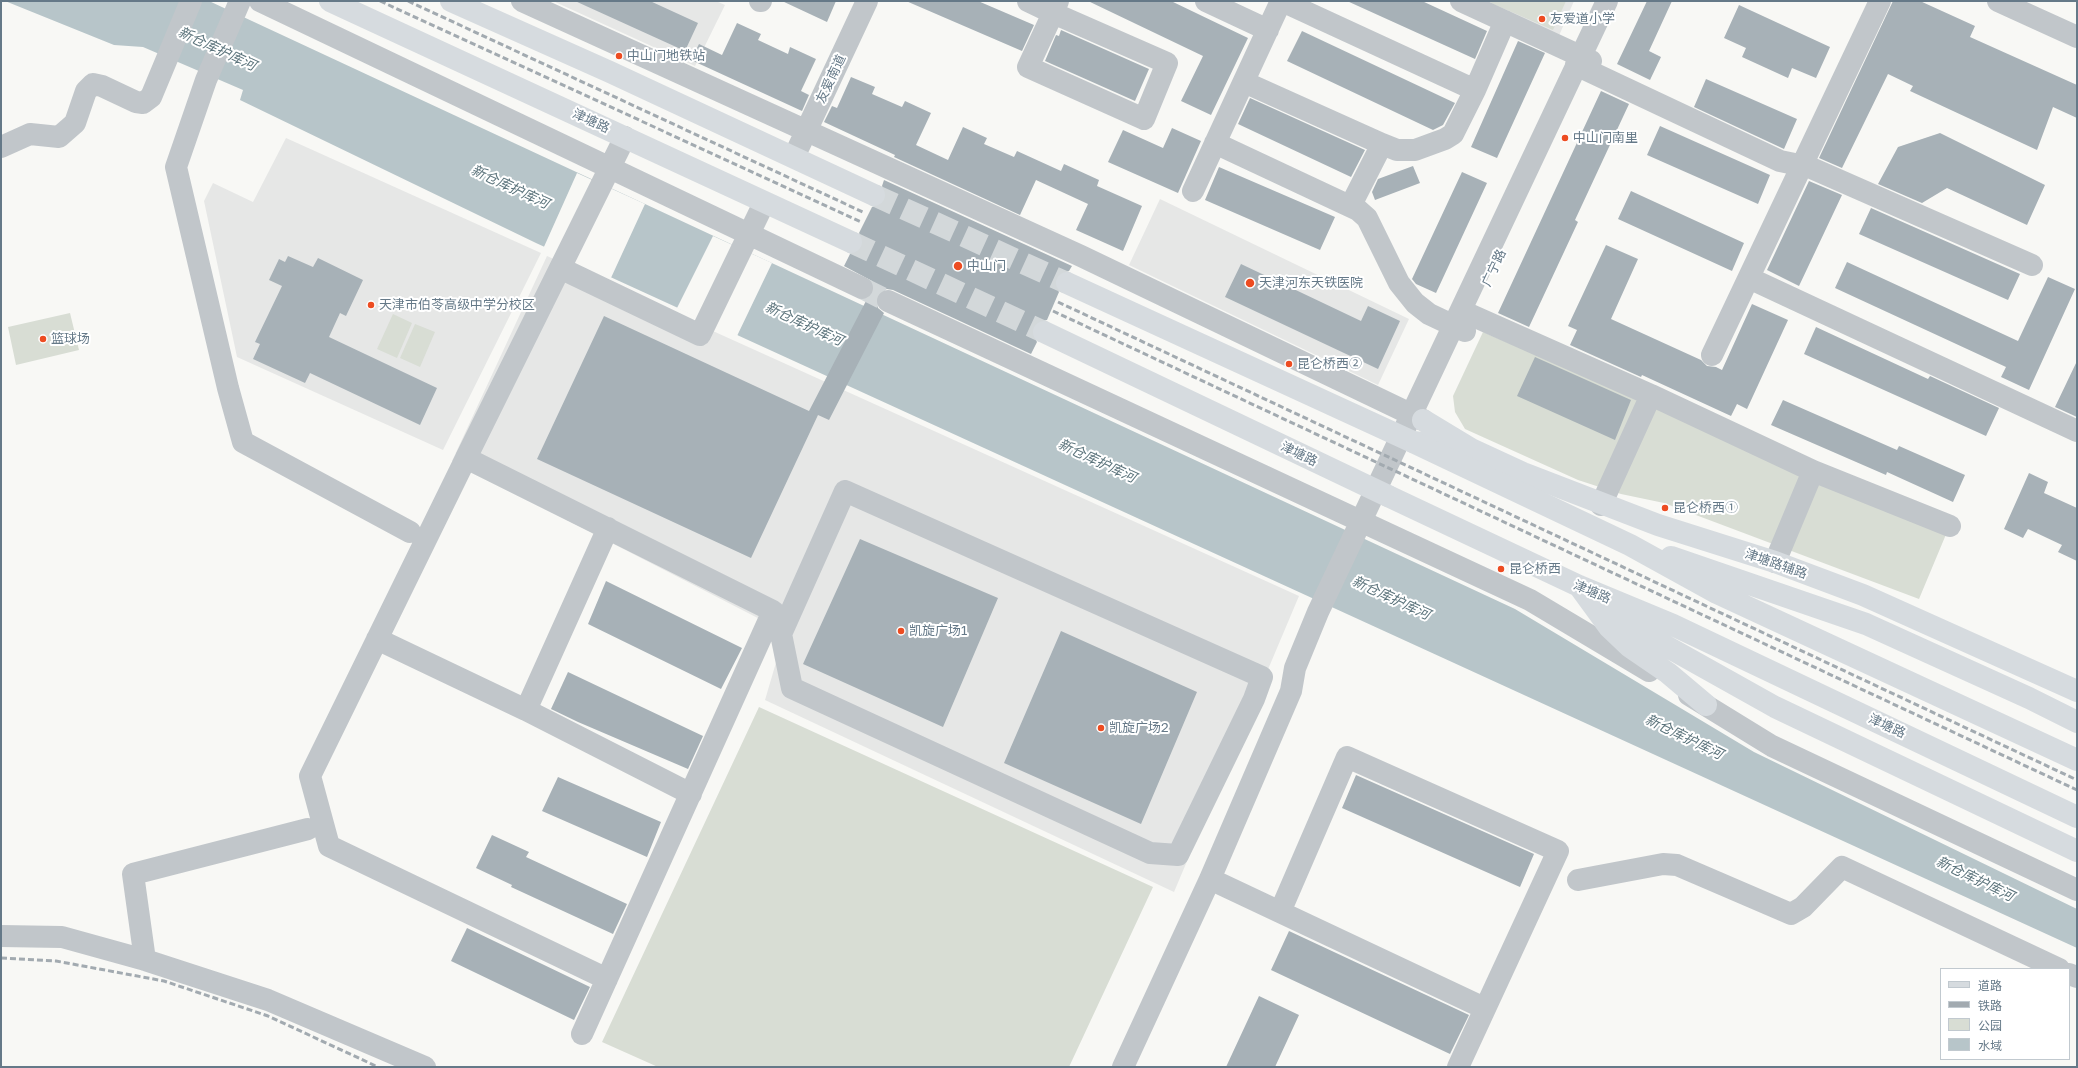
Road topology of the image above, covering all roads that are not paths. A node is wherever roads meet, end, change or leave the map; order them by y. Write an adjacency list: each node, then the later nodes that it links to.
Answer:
1 (191, 1): 27 (street)
2 (260, 1): 30 (street)
3 (330, 1): 24 (main road, 津塘路)
4 (452, 1): 28 (main road)
5 (522, 1): 23 (street)
6 (867, 1): 23 (street, 友爱南道)
7 (1028, 1): 15 (street)
8 (1206, 1): 18 (street)
9 (1281, 1): 18 (street); 22 (street)
10 (1461, 1): 17 (street)
11 (1607, 1): 20 (street, 广宁路)
12 (1620, 1): 20 (street, 广宁路)
13 (1880, 1): 29 (street)
14 (2007, 3): 19 (street)
15 (1055, 7): 15 (street)
16 (237, 8): 58 (street)
17 (1505, 21): 20 (street); 22 (street)
18 (1268, 30): 21 (street)
19 (2077, 37)
20 (1584, 63): 29 (street); 43 (street, 广宁路)
21 (1244, 82): 25 (street); 26 (street)
22 (1475, 90): 26 (street)
23 (806, 131): 28 (street, 友爱南道); 47 (street)
24 (624, 137): 30 (street); 33 (main road, 津塘路)
25 (1215, 143): 31 (street); 34 (street)
26 (1382, 144): 34 (street)
27 (1, 147)
28 (794, 157): 32 (main road)
29 (1800, 167): 38 (street); 39 (street)
30 (610, 168): 36 (street); 37 (street)
31 (1193, 191)
32 (874, 195)
33 (764, 203): 35 (main road, 津塘路); 36 (street)
34 (1351, 205): 43 (street)
35 (851, 242)
36 (744, 244): 37 (street); 41 (street)
37 (564, 261): 51 (street)
38 (2032, 265)
39 (1749, 278): 45 (street); 48 (street)
40 (1067, 283): 49 (main road)
41 (862, 288)
42 (888, 301): 57 (street)
43 (1463, 321): 46 (street); 47 (street, 广宁路)
44 (1044, 332): 53 (main road, 津塘路)
45 (1712, 355)
46 (1652, 395): 52 (street); 54 (street)
47 (1417, 417): 49 (street, 广宁路); 50 (main road)
48 (2077, 431)
49 (1407, 439): 50 (main road); 53 (street, 广宁路); 59 (main road)
50 (1471, 449): 54 (main road, 津塘路辅路)
51 (466, 458): 56 (street); 62 (street)
52 (1813, 471): 55 (street); 60 (street)
53 (1381, 493): 57 (street, 广宁路); 61 (main road, 津塘路)
54 (1601, 505): 60 (main road, 津塘路辅路)
55 (1950, 526)
56 (608, 528): 67 (street); 70 (street)
57 (1365, 528): 64 (street, 广宁路); 66 (street)
58 (410, 532)
59 (1630, 545): 68 (main road); 69 (main road)
60 (1775, 562): 65 (main road, 津塘路辅路)
61 (1579, 586): 66 (main road); 71 (main road, 津塘路); 73 (main road)
62 (377, 639): 67 (street); 81 (street)
63 (1262, 677): 63 (street); 64 (street)
64 (1291, 691): 74 (street, 广宁路)
65 (2077, 691)
66 (1706, 705): 76 (street)
67 (526, 710): 70 (street)
68 (2077, 722)
69 (2077, 760)
70 (691, 794): 81 (street)
71 (2077, 817)
72 (308, 829): 79 (street)
73 (2077, 851)
74 (1210, 879): 77 (street); 85 (street, 广宁路)
75 (1578, 880): 80 (street)
76 (2077, 890)
77 (1280, 912): 82 (street); 82 (street)
78 (1, 936): 79 (street)
79 (145, 960): 84 (street)
80 (2057, 968)
81 (607, 979): 83 (street)
82 (1484, 1008): 86 (street)
83 (582, 1034)
84 (425, 1067)
85 (1123, 1067)
86 (1458, 1067)

